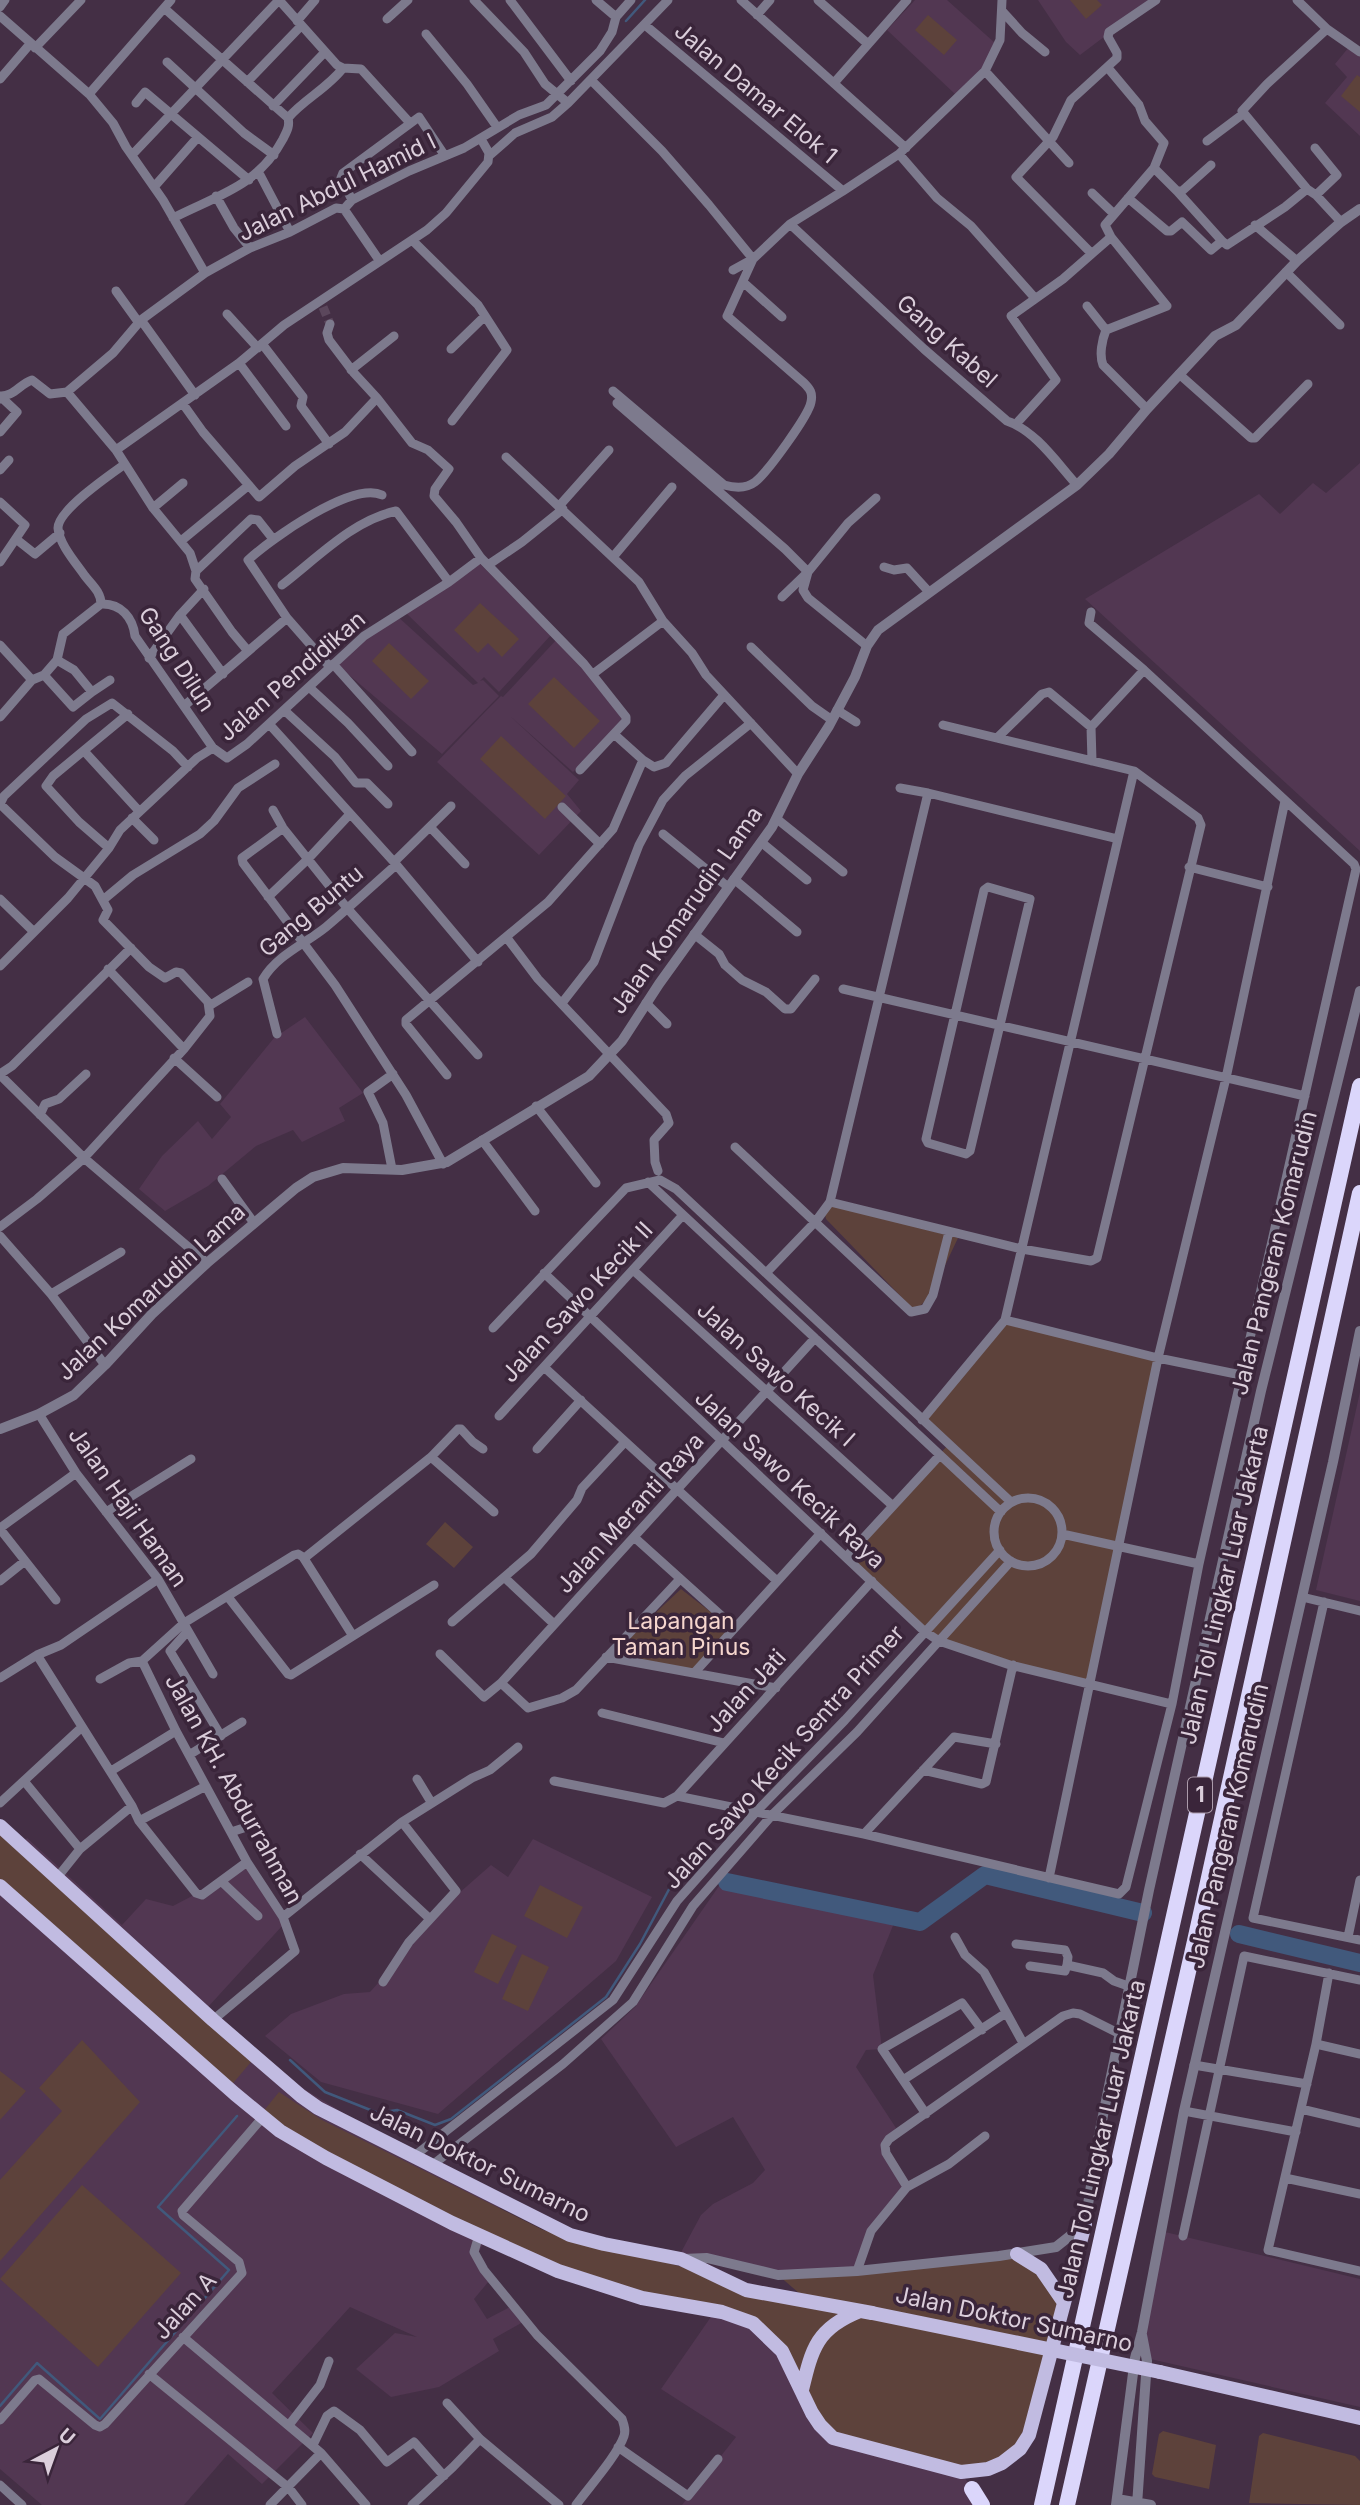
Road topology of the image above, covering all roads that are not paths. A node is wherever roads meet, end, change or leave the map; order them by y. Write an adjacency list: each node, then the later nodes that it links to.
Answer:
1 (5, 0): 19 (street)
2 (81, 0): 31 (street)
3 (171, 0): 20 (street)
4 (279, 0): 26 (street); 35 (street)
5 (316, 0): 26 (street)
6 (408, 0): 25 (street)
7 (474, 0): 47 (street)
8 (510, 0): 42 (street)
9 (596, 0): 24 (street)
10 (631, 0): 24 (street, Jalan Abdul Hamid I)
11 (668, 0): 27 (street, Jalan Damar Elok 1)
12 (741, 0): 22 (street)
13 (770, 0): 22 (street)
14 (818, 0): 30 (street)
15 (1002, 0): 21 (street)
16 (1156, 0): 38 (street)
17 (1297, 0): 28 (street)
18 (904, 1): 30 (street)
19 (0, 7)
20 (164, 8): 35 (street); 46 (street)
21 (1003, 12): 32 (street); 39 (street)
22 (757, 15): 44 (street)
23 (0, 16): 31 (street)
24 (616, 17): 42 (street, Jalan Abdul Hamid I)
25 (387, 19)
26 (299, 23): 34 (street); 43 (street)
27 (645, 24): 41 (street, Jalan Damar Elok 1); 73 (street, Jalan Damar Elok 1)
28 (1326, 29): 33 (street); 52 (street)
29 (426, 34): 55 (street)
30 (869, 44): 44 (street)
31 (32, 46): 40 (street); 46 (street)
32 (1045, 52)
33 (1360, 52)
34 (324, 53): 37 (street); 50 (street)
35 (221, 60): 43 (street); 45 (street)
36 (167, 62): 45 (street)
37 (343, 68): 53 (street); 54 (street)
38 (1108, 68): 59 (street); 68 (street)
39 (985, 71): 59 (street); 61 (street, Jalan Damar Elok 1)
40 (0, 79)
41 (591, 80): 49 (street, Jalan Damar Elok 1); 93 (street)
42 (571, 81): 47 (street, Jalan Abdul Hamid I)
43 (247, 82): 50 (street)
44 (834, 83): 61 (street)
45 (196, 88): 51 (street); 64 (street)
46 (89, 94): 63 (street)
47 (556, 95): 49 (street); 55 (street, Jalan Abdul Hamid I)
48 (136, 103): 51 (street)
49 (568, 103): 62 (street, Jalan Damar Elok 1)
50 (273, 106): 53 (street)
51 (172, 113): 56 (street); 63 (street)
52 (1243, 114): 58 (street); 72 (street)
53 (288, 118): 64 (street)
54 (410, 123): 65 (street); 79 (street)
55 (497, 127): 57 (street, Jalan Abdul Hamid I)
56 (198, 137): 70 (street); 71 (street)
57 (481, 140): 62 (street); 65 (street, Jalan Abdul Hamid I)
58 (1207, 141)
59 (1049, 143): 66 (street); 92 (street)
60 (1315, 148): 76 (street)
61 (902, 151): 73 (street, Jalan Damar Elok 1); 101 (street)
62 (489, 154): 89 (street, Jalan Damar Elok 1)
63 (132, 155): 71 (street)
64 (274, 155): 69 (street)
65 (445, 156): 79 (street, Jalan Abdul Hamid I)
66 (1069, 163)
67 (1211, 165): 74 (street)
68 (1154, 168): 74 (street); 78 (street)
69 (259, 173): 70 (street); 87 (street)
70 (249, 180): 77 (street)
71 (154, 187): 83 (street)
72 (1307, 189): 76 (street); 86 (street)
73 (843, 191): 85 (street, Jalan Damar Elok 1)
74 (1177, 191): 90 (street)
75 (1093, 193): 82 (street)
76 (1316, 195): 84 (street)
77 (216, 196): 83 (street); 91 (street)
78 (1128, 198): 82 (street); 90 (street)
79 (352, 200): 80 (street, Jalan Abdul Hamid I)
80 (344, 209): 87 (street, Jalan Abdul Hamid I); 94 (street)
81 (1360, 209): 84 (street, Jalan Komarudin Lama)
82 (1114, 214): 88 (street)
83 (173, 218): 98 (street)
84 (1341, 222): 95 (street, Jalan Komarudin Lama)
85 (790, 225): 93 (street, Jalan Damar Elok 1); 126 (street, Gang Kabel)
86 (1255, 225): 90 (street); 95 (street)
87 (290, 232): 91 (street, Jalan Abdul Hamid I)
88 (1111, 237): 92 (street); 109 (street)
89 (412, 240): 94 (street, Jalan Damar Elok 1); 104 (street)
90 (1222, 241)
91 (250, 248): 98 (street, Jalan Abdul Hamid I)
92 (1091, 253): 101 (street)
93 (753, 259): 96 (street, Jalan Damar Elok 1); 99 (street)
94 (379, 261): 111 (street, Jalan Damar Elok 1)
95 (1297, 261): 97 (street, Jalan Komarudin Lama)
96 (733, 270)
97 (1286, 272): 108 (street); 115 (street, Jalan Komarudin Lama)
98 (205, 273): 106 (street, Jalan Abdul Hamid I)
99 (743, 282): 105 (street); 117 (street)
100 (116, 291): 106 (street)
101 (1034, 298): 126 (street)
102 (1087, 306): 109 (street)
103 (227, 314): 111 (street)
104 (485, 316): 112 (street); 125 (street)
105 (782, 317)
106 (140, 322): 118 (street, Jalan Abdul Hamid I); 119 (street)
107 (330, 324): 114 (street)
108 (1340, 325)
109 (1106, 330): 124 (street)
110 (394, 336): 114 (street)
111 (260, 346): 113 (street, Jalan Damar Elok 1); 129 (street)
112 (451, 349)
113 (239, 363): 119 (street, Jalan Damar Elok 1); 127 (street)
114 (351, 370): 121 (street)
115 (1179, 374): 116 (street); 124 (street, Jalan Komarudin Lama)
116 (1308, 384)
117 (613, 391)
118 (67, 392): 120 (street); 130 (street)
119 (195, 395): 123 (street, Jalan Damar Elok 1)
120 (0, 398): 128 (street)
121 (377, 398): 129 (street); 150 (street)
122 (617, 403): 154 (street)
123 (184, 404): 130 (street, Jalan Damar Elok 1); 137 (street)
124 (1147, 409): 138 (street, Jalan Komarudin Lama)
125 (452, 421)
126 (1016, 424): 138 (street, Gang Kabel)
127 (286, 426)
128 (0, 432)
129 (329, 444): 137 (street)
130 (116, 450): 134 (street)
131 (609, 450): 143 (street, Jalan Pendidikan)
132 (506, 457): 143 (street)
133 (9, 460): 135 (street)
134 (125, 464): 144 (street); 145 (street)
135 (0, 470)
136 (183, 483): 144 (street)
137 (249, 485): 148 (street)
138 (1077, 485): 158 (street, Jalan Komarudin Lama)
139 (672, 487): 149 (street)
140 (382, 495): 147 (street)
141 (876, 498): 154 (street)
142 (0, 502): 146 (street)
143 (562, 507): 149 (street); 150 (street, Jalan Pendidikan)
144 (153, 508): 148 (street)
145 (60, 533): 146 (street); 160 (street)
146 (16, 539): 151 (street)
147 (273, 539): 153 (street); 163 (street)
148 (181, 541): 153 (street)
149 (613, 557): 164 (street)
150 (485, 561): 155 (street, Jalan Pendidikan); 174 (street)
151 (0, 562)
152 (884, 567): 158 (street)
153 (196, 571): 157 (street)
154 (808, 572): 159 (street); 166 (street)
155 (449, 582): 156 (street); 171 (street, Jalan Pendidikan)
156 (282, 585)
157 (204, 589): 162 (street); 168 (street)
158 (929, 592): 166 (street, Jalan Komarudin Lama)
159 (782, 597)
160 (101, 604): 169 (street, Gang Dilun); 170 (street)
161 (1091, 612): 172 (street)
162 (180, 615): 169 (street); 173 (street)
163 (287, 618): 168 (street); 171 (street)
164 (663, 621): 174 (street); 180 (street)
165 (0, 645): 176 (street)
166 (867, 646): 184 (street, Jalan Komarudin Lama)
167 (751, 647): 184 (street)
168 (248, 651): 173 (street)
169 (149, 658): 181 (street, Gang Dilun)
170 (57, 660): 175 (street); 179 (street)
171 (331, 666): 178 (street, Jalan Pendidikan); 195 (street)
172 (1144, 670): 190 (street); 207 (street)
173 (223, 674): 181 (street)
174 (593, 674): 191 (street)
175 (44, 675): 176 (street); 179 (street)
176 (32, 680): 185 (street)
177 (110, 680): 179 (street)
178 (309, 687): 182 (street, Jalan Pendidikan); 200 (street)
179 (92, 692)
180 (724, 695): 187 (street); 197 (street)
181 (184, 706): 193 (street, Gang Dilun)
182 (284, 710): 188 (street, Jalan Pendidikan); 209 (street)
183 (128, 714): 194 (street); 201 (street); 208 (street)
184 (834, 715): 186 (street); 204 (street, Jalan Komarudin Lama)
185 (0, 718)
186 (856, 722)
187 (751, 723): 204 (street); 252 (street)
188 (270, 725): 196 (street, Jalan Pendidikan); 213 (street)
189 (943, 725): 192 (street)
190 (1091, 727): 192 (street); 198 (street)
191 (614, 734): 197 (street); 202 (street)
192 (997, 738): 198 (street)
193 (213, 748): 196 (street, Gang Dilun); 201 (street)
194 (84, 751): 214 (street); 223 (street)
195 (412, 752)
196 (225, 758)
197 (643, 760): 222 (street)
198 (1092, 761): 203 (street)
199 (275, 764): 235 (street)
200 (388, 766)
201 (188, 767): 214 (street)
202 (580, 770)
203 (1134, 771): 219 (street); 227 (street)
204 (798, 774): 215 (street, Jalan Komarudin Lama)
205 (900, 788): 206 (street)
206 (928, 793): 219 (street); 250 (street)
207 (1285, 800): 232 (street); 271 (street)
208 (0, 804): 229 (street)
209 (388, 804)
210 (451, 806): 216 (street, Gang Buntu)
211 (562, 807): 222 (street)
212 (273, 810): 217 (street)
213 (350, 814): 224 (street); 225 (street)
214 (135, 815): 220 (street); 223 (street)
215 (776, 819): 221 (street, Jalan Komarudin Lama); 228 (street)
216 (430, 827): 225 (street, Gang Buntu); 226 (street)
217 (283, 828): 224 (street); 233 (street)
218 (663, 834): 231 (street)
219 (1118, 838): 259 (street)
220 (154, 840)
221 (761, 842): 230 (street); 231 (street, Jalan Komarudin Lama)
222 (600, 844): 240 (street)
223 (109, 848): 229 (street)
224 (308, 859): 233 (street); 236 (street)
225 (395, 864): 236 (street, Gang Buntu); 243 (street)
226 (465, 864)
227 (1189, 867): 232 (street); 264 (street)
228 (843, 873)
229 (83, 877): 235 (street); 237 (street)
230 (807, 880)
231 (731, 883): 238 (street); 239 (street, Jalan Komarudin Lama)
232 (1268, 887): 269 (street)
233 (268, 897): 241 (street)
234 (0, 900): 237 (street)
235 (103, 900): 242 (street)
236 (346, 908): 241 (street, Gang Buntu); 251 (street)
237 (33, 931): 244 (street)
238 (797, 932)
239 (694, 934): 246 (street); 253 (street, Jalan Komarudin Lama)
240 (506, 938): 243 (street); 252 (street)
241 (302, 944): 258 (street, Gang Buntu); 267 (street)
242 (131, 947): 245 (street); 254 (street)
243 (478, 962): 251 (street)
244 (0, 966)
245 (108, 969): 260 (street); 265 (street)
246 (815, 979)
247 (248, 982): 254 (street)
248 (843, 989): 250 (street)
249 (1360, 991): 427 (street, Jalan Pangeran Komarudin)
250 (880, 997): 255 (street); 285 (street)
251 (430, 1001): 261 (street); 268 (street)
252 (562, 1003): 262 (street)
253 (646, 1003): 256 (street); 262 (street, Jalan Komarudin Lama)
254 (209, 1006): 260 (street)
255 (955, 1015): 257 (street); 257 (street); 257 (street)
256 (667, 1024)
257 (999, 1025): 259 (street)
258 (277, 1034)
259 (1070, 1041): 264 (street); 293 (street)
260 (184, 1049): 263 (street)
261 (478, 1055)
262 (611, 1055): 273 (street, Jalan Komarudin Lama); 280 (street)
263 (174, 1058): 272 (street); 277 (street)
264 (1145, 1059): 269 (street); 293 (street)
265 (0, 1074): 274 (street)
266 (86, 1074): 274 (street)
267 (393, 1074): 278 (street); 279 (street)
268 (447, 1075)
269 (1226, 1078): 271 (street); 307 (street)
270 (1360, 1086): 490 (highway, Jalan Tol Lingkar Luar Jakarta / 1)
271 (1305, 1096): 311 (street)
272 (217, 1097)
273 (536, 1106): 275 (street, Jalan Komarudin Lama); 283 (street)
274 (40, 1115): 277 (street)
275 (482, 1140): 278 (street, Jalan Komarudin Lama); 286 (street)
276 (736, 1147): 288 (street)
277 (84, 1158): 290 (street); 295 (street)
278 (443, 1164): 279 (street, Jalan Komarudin Lama)
279 (392, 1170): 289 (street, Jalan Komarudin Lama)
280 (658, 1171)
281 (222, 1180): 289 (street)
282 (648, 1182): 287 (street); 297 (street); 298 (street)
283 (596, 1183)
284 (1360, 1194): 491 (highway, Jalan Tol Lingkar Luar Jakarta / 1)
285 (830, 1202): 288 (street); 291 (street)
286 (535, 1211)
287 (683, 1215): 296 (street, Jalan Sawo Kecik II); 301 (street)
288 (816, 1221): 291 (street); 297 (street)
289 (254, 1223): 295 (street, Jalan Komarudin Lama)
290 (0, 1227)
291 (950, 1232): 293 (street)
292 (0, 1236): 299 (street)
293 (1021, 1249): 303 (street)
294 (121, 1252): 299 (street)
295 (207, 1264): 308 (street, Jalan Komarudin Lama)
296 (633, 1270): 302 (street, Jalan Sawo Kecik II); 313 (street, Jalan Sawo Kecik I)
297 (766, 1272): 300 (street)
298 (544, 1273): 302 (street, Jalan Sawo Kecik Raya); 304 (street)
299 (51, 1294): 308 (street)
300 (791, 1296): 301 (street); 310 (street)
301 (781, 1307): 306 (street)
302 (590, 1317): 309 (street, Jalan Sawo Kecik II); 319 (street, Jalan Sawo Kecik Raya)
303 (1005, 1320): 307 (street); 317 (street)
304 (493, 1328)
305 (1360, 1331): 352 (street, Jalan Pangeran Komarudin)
306 (815, 1338): 312 (street); 313 (street, Jalan Meranti Raya)
307 (1158, 1358): 311 (street); 337 (street)
308 (105, 1365): 315 (street, Jalan Komarudin Lama)
309 (544, 1367): 314 (street); 316 (street, Jalan Sawo Kecik II)
310 (869, 1370): 312 (street); 317 (street)
311 (1241, 1375): 343 (street)
312 (860, 1380): 323 (street)
313 (767, 1391): 319 (street, Jalan Meranti Raya); 329 (street, Jalan Sawo Kecik I)
314 (581, 1400): 320 (street); 322 (street)
315 (39, 1414): 318 (street, Jalan Komarudin Lama); 326 (street, Jalan Haji Haman)
316 (499, 1416)
317 (922, 1420): 328 (street)
318 (0, 1429)
319 (722, 1440): 327 (street, Jalan Meranti Raya); 334 (street, Jalan Sawo Kecik Raya)
320 (625, 1442): 327 (street); 344 (street)
321 (483, 1449): 324 (street, Jalan KH. Abdurrahman)
322 (537, 1449)
323 (940, 1455): 329 (street); 330 (street)
324 (431, 1457): 332 (street); 339 (street, Jalan KH. Abdurrahman)
325 (191, 1459): 331 (street)
326 (76, 1473): 331 (street, Jalan Haji Haman); 333 (street)
327 (676, 1490): 336 (street, Jalan Meranti Raya); 348 (street)
328 (1011, 1502): 330 (street); 335 (street)
329 (893, 1506): 340 (street)
330 (1001, 1511): 338 (street)
331 (106, 1512): 345 (street, Jalan Haji Haman)
332 (494, 1512)
333 (0, 1529): 341 (street)
334 (821, 1533): 340 (street, Jalan Sawo Kecik Raya); 348 (street)
335 (1062, 1534): 337 (street); 342 (street)
336 (634, 1537): 346 (street); 357 (street, Jalan Meranti Raya)
337 (1120, 1547): 343 (street); 373 (street)
338 (1000, 1550): 342 (street); 360 (street, Jalan Sawo Kecik Sentra Primer)
339 (303, 1557): 351 (street, Jalan KH. Abdurrahman); 361 (street)
340 (846, 1557): 349 (street, Jalan Sawo Kecik Raya)
341 (25, 1561): 347 (street); 353 (street)
342 (1012, 1561): 362 (street, Jalan Sawo Kecik Sentra Primer)
343 (1199, 1564): 375 (street)
344 (505, 1578): 356 (street); 357 (street)
345 (158, 1579): 359 (street, Jalan Haji Haman); 364 (street)
346 (680, 1579): 358 (street); 365 (street)
347 (0, 1581)
348 (777, 1581): 358 (street)
349 (872, 1581): 360 (street, Jalan Sawo Kecik Raya); 374 (street, Jalan Jati)
350 (434, 1585): 361 (street)
351 (228, 1597): 359 (street, Jalan KH. Abdurrahman); 361 (street)
352 (1302, 1597): 354 (street); 435 (street, Jalan Pangeran Komarudin)
353 (56, 1601)
354 (1324, 1602): 355 (street); 419 (street)
355 (1360, 1611)
356 (452, 1622)
357 (554, 1624): 372 (street, Jalan Meranti Raya)
358 (734, 1627): 368 (street)
359 (186, 1628): 366 (street, Jalan KH. Abdurrahman); 369 (street, Jalan Haji Haman); 382 (street)
360 (924, 1631): 362 (street, Jalan Sawo Kecik Raya); 377 (street, Jalan Sawo Kecik Sentra Primer)
361 (353, 1636)
362 (939, 1641): 367 (street, Jalan Sawo Kecik Raya); 381 (street, Jalan Sawo Kecik Sentra Primer)
363 (440, 1654): 372 (street)
364 (37, 1655): 370 (street); 379 (street)
365 (606, 1657): 368 (street); 372 (street)
366 (142, 1661): 371 (street); 380 (street, Jalan KH. Abdurrahman)
367 (1013, 1665): 373 (street, Jalan Sawo Kecik Raya); 384 (street)
368 (695, 1672): 374 (street)
369 (213, 1674)
370 (0, 1678)
371 (100, 1679)
372 (501, 1683)
373 (1088, 1684): 375 (street, Jalan Sawo Kecik Raya); 408 (street)
374 (776, 1688): 383 (street, Jalan Jati)
375 (1172, 1704): 408 (street)
376 (602, 1713): 383 (street)
377 (845, 1720): 381 (street); 397 (street, Jalan Sawo Kecik Sentra Primer)
378 (242, 1722): 382 (street)
379 (82, 1727): 388 (street); 390 (street)
380 (176, 1731): 386 (street, Jalan KH. Abdurrahman); 388 (street)
381 (857, 1732): 398 (street, Jalan Sawo Kecik Sentra Primer)
382 (221, 1736): 386 (street)
383 (724, 1743): 393 (street, Jalan Jati)
384 (996, 1744): 387 (street); 387 (street)
385 (518, 1746): 395 (street)
386 (189, 1755): 392 (street, Jalan KH. Abdurrahman)
387 (923, 1770): 404 (street)
388 (111, 1771): 396 (street)
389 (417, 1779): 395 (street)
390 (24, 1781): 394 (street); 405 (street)
391 (554, 1781): 393 (street, Jalan Jati)
392 (206, 1786): 399 (street); 403 (street, Jalan KH. Abdurrahman)
393 (677, 1796): 397 (street)
394 (0, 1802)
395 (430, 1802): 400 (street)
396 (132, 1805): 399 (street); 405 (street)
397 (756, 1812): 398 (street); 413 (street, Jalan Sawo Kecik Sentra Primer)
398 (774, 1814): 404 (street); 414 (street, Jalan Sawo Kecik Sentra Primer)
399 (139, 1821): 411 (street)
400 (402, 1822): 406 (street); 417 (street)
401 (253, 1825): 403 (street)
402 (0, 1826): 409 (main road, Jalan Doktor Sumarno)
403 (231, 1832): 407 (street, Jalan KH. Abdurrahman)
404 (864, 1834): 408 (street)
405 (80, 1849): 409 (street)
406 (360, 1854): 416 (street); 417 (street)
407 (247, 1862): 411 (street); 416 (street, Jalan KH. Abdurrahman)
408 (1049, 1878)
409 (57, 1879): 429 (main road, Jalan Doktor Sumarno)
410 (1360, 1880): 419 (street)
411 (222, 1882): 415 (street)
412 (0, 1885): 443 (main road)
413 (677, 1901): 414 (street); 447 (street, Jalan Sawo Kecik Sentra Primer)
414 (693, 1906): 448 (street, Jalan Sawo Kecik Sentra Primer)
415 (258, 1916)
416 (284, 1917): 429 (street, Jalan KH. Abdurrahman)
417 (430, 1919): 426 (street)
418 (955, 1937): 428 (street)
419 (1348, 1937): 420 (street)
420 (1360, 1940)
421 (1016, 1944): 422 (street)
422 (1067, 1965): 423 (street); 427 (street)
423 (1030, 1966)
424 (1329, 1973): 425 (street); 433 (street); 436 (street)
425 (1360, 1980)
426 (383, 1982)
427 (1130, 1987): 431 (street, Jalan Pangeran Komarudin)
428 (1006, 2013): 430 (street); 432 (street)
429 (213, 2020): 447 (main road, Jalan Doktor Sumarno)
430 (982, 2031): 437 (street); 437 (street)
431 (1120, 2034): 432 (street); 452 (street, Jalan Pangeran Komarudin)
432 (1023, 2043): 441 (street)
433 (1316, 2044): 434 (street); 438 (street)
434 (1360, 2054)
435 (1194, 2065): 436 (street); 440 (street, Jalan Pangeran Komarudin)
436 (1219, 2069): 438 (street); 442 (street)
437 (903, 2080): 441 (street)
438 (1307, 2084): 439 (street)
439 (1301, 2109): 444 (street); 445 (street)
440 (1184, 2111): 442 (street); 461 (street, Jalan Pangeran Komarudin)
441 (926, 2114): 450 (street)
442 (1208, 2116): 445 (street); 454 (street)
443 (262, 2117): 453 (main road); 462 (street, Jalan A)
444 (1360, 2123)
445 (1296, 2132): 449 (street)
446 (985, 2136): 450 (street)
447 (413, 2157): 448 (main road, Jalan Doktor Sumarno)
448 (431, 2166): 456 (main road, Jalan Doktor Sumarno)
449 (1285, 2178): 451 (street); 458 (street)
450 (907, 2187): 457 (street)
451 (1360, 2194)
452 (1085, 2224): 455 (street); 459 (main road)
453 (479, 2235): 465 (main road); 472 (street)
454 (1183, 2236)
455 (1017, 2254): 457 (street); 459 (main road)
456 (681, 2259): 457 (street); 460 (main road, Jalan Doktor Sumarno)
457 (856, 2271)
458 (1360, 2272)
459 (1063, 2301): 475 (main road)
460 (866, 2312): 465 (main road); 467 (main road, Jalan Doktor Sumarno, bridge)
461 (1142, 2332): 480 (street, Jalan Pangeran Komarudin); 481 (street, Jalan Pangeran Komarudin)
462 (183, 2337): 464 (street, Jalan A); 469 (street)
463 (329, 2361): 469 (street)
464 (149, 2374): 468 (street, Jalan A); 478 (street)
465 (802, 2390): 475 (main road)
466 (447, 2403): 470 (street)
467 (1360, 2418)
468 (0, 2420)
469 (289, 2425): 471 (street)
470 (480, 2439): 476 (street); 487 (street)
471 (313, 2445): 473 (street); 476 (street)
472 (618, 2447): 474 (street); 488 (street)
473 (321, 2453): 478 (street); 485 (street)
474 (718, 2459)
475 (961, 2472): 479 (street)
476 (443, 2476): 486 (street)
477 (0, 2485): 482 (street)
478 (289, 2488): 483 (street); 484 (street)
479 (973, 2497): 489 (highway)
480 (1116, 2502): 481 (street)
481 (1138, 2503): 492 (street)
482 (22, 2505)
483 (270, 2505)
484 (302, 2505)
485 (366, 2505)
486 (412, 2505)
487 (559, 2505)
488 (576, 2505)
489 (982, 2505)
490 (1042, 2505)
491 (1068, 2505)
492 (1151, 2505)

